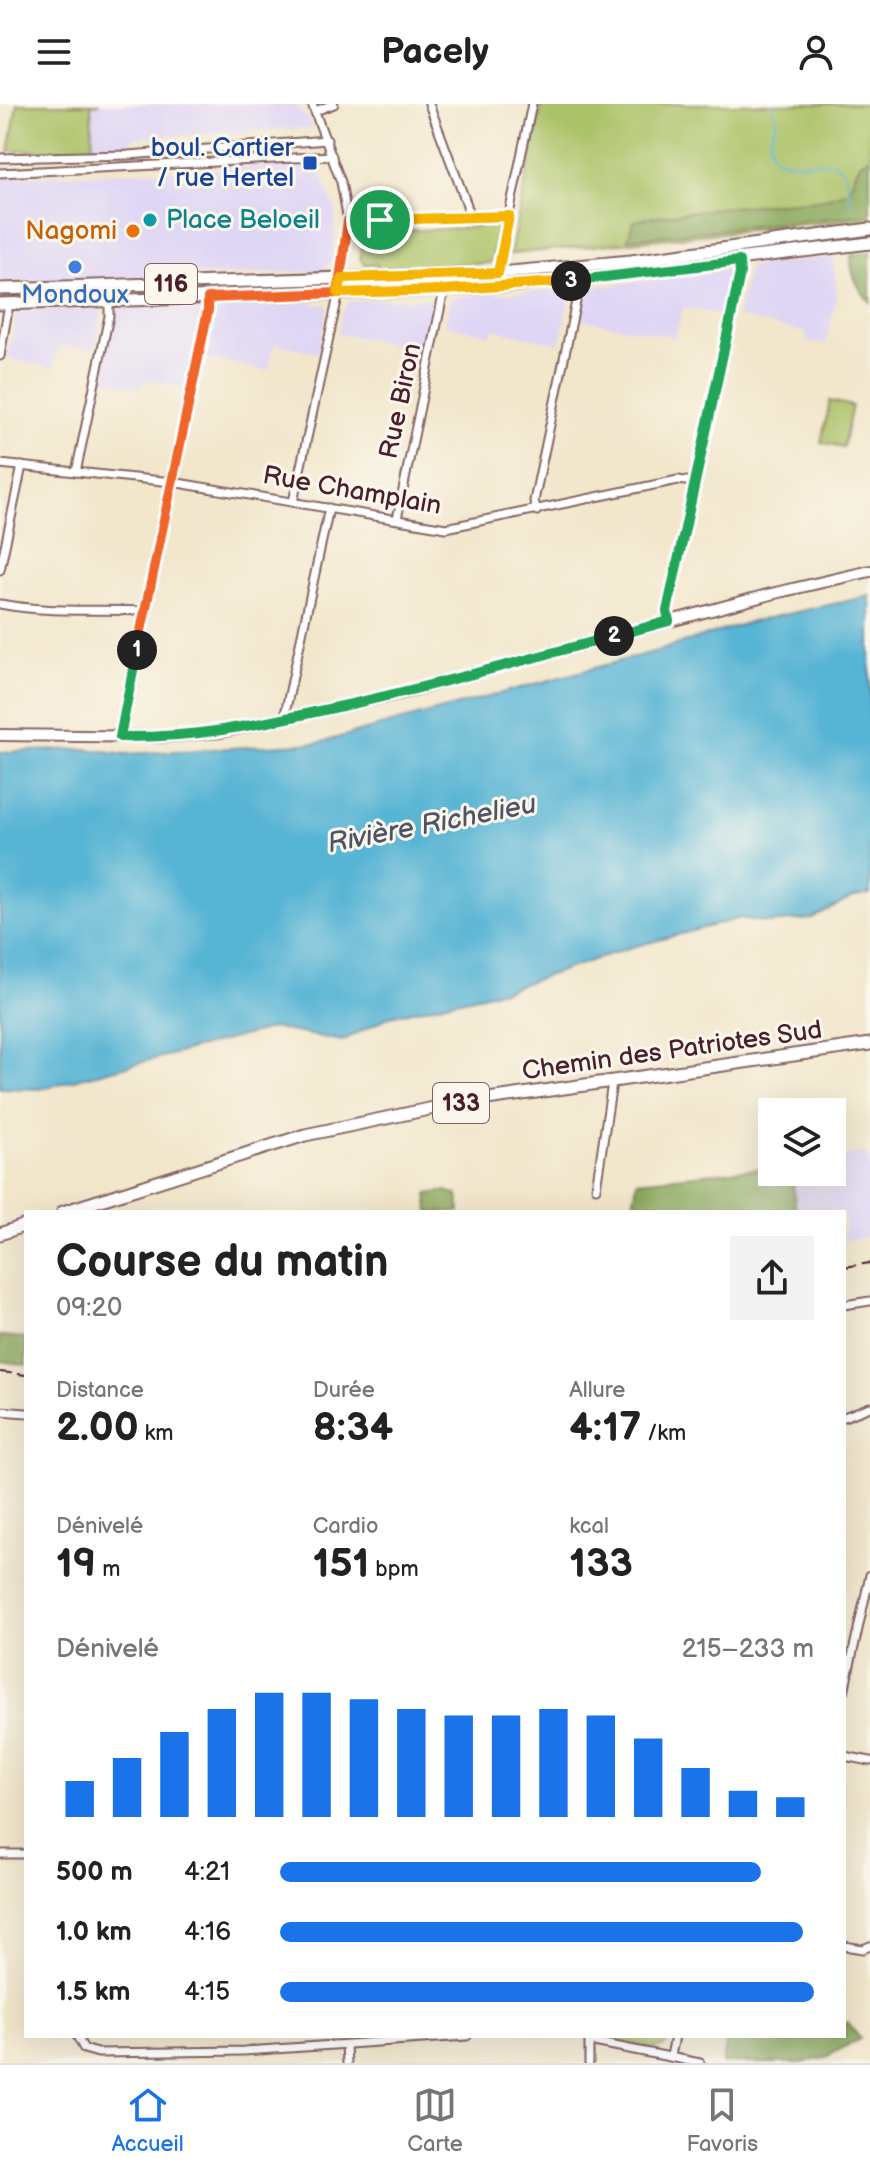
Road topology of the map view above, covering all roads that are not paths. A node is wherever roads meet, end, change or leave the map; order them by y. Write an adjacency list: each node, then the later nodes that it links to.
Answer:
1 (334, 104): 4 (street)
2 (429, 104): 11 (street)
3 (532, 104): 12 (street)
4 (314, 108): 5 (street)
5 (327, 140): 6 (street); 7 (street)
6 (88, 156): 8 (street); 9 (street)
7 (332, 156): 9 (street); 13 (street)
8 (0, 158)
9 (88, 169): 10 (street)
10 (0, 173)
11 (468, 216): 12 (street); 13 (street)
12 (509, 216): 17 (street)
13 (348, 221): 18 (street)
14 (870, 229): 17 (main road, 116)
15 (870, 243): 16 (main road, 116)
16 (739, 261): 19 (main road, 116); 31 (street)
17 (498, 273): 18 (main road, 116)
18 (342, 278): 20 (main road, 116); 22 (street)
19 (577, 280): 21 (main road, 116); 34 (street)
20 (0, 289)
21 (444, 290): 22 (main road, 116); 35 (street, Rue Biron)
22 (338, 293): 23 (main road, 116); 32 (street)
23 (208, 298): 24 (main road, 116); 30 (street)
24 (109, 301): 25 (main road, 116); 29 (street)
25 (4, 304): 26 (street)
26 (0, 356)
27 (0, 464): 28 (street, Rue Champlain)
28 (22, 466): 29 (street, Rue Champlain); 36 (street)
29 (76, 472): 30 (street, Rue Champlain)
30 (172, 482): 32 (street, Rue Champlain); 39 (street)
31 (694, 482): 34 (street, Rue Champlain); 40 (street)
32 (293, 502): 33 (street, Rue Champlain)
33 (329, 508): 35 (street, Rue Champlain); 41 (street)
34 (537, 511): 35 (street, Rue Champlain)
35 (397, 519)
36 (0, 570)
37 (870, 571): 40 (main road)
38 (0, 604): 39 (street)
39 (145, 611): 43 (street)
40 (669, 621): 41 (main road)
41 (287, 718): 43 (main road)
42 (0, 735): 43 (main road)
43 (120, 737)
44 (870, 1044): 45 (main road, Chemin des Patriotes Sud / 133)
45 (612, 1083): 46 (street); 47 (main road, Chemin des Patriotes Sud / 133)
46 (596, 1188)
47 (69, 1210)
48 (24, 1226): 49 (main road)
49 (0, 1234)
50 (870, 1301): 51 (street)
51 (846, 1305)
52 (870, 1407): 55 (street)
53 (0, 1411): 54 (street)
54 (24, 1413)
55 (846, 1416)
56 (870, 1575): 57 (street)
57 (846, 1683)
58 (846, 1756): 59 (street)
59 (870, 1761)
60 (0, 1854): 61 (street)
61 (24, 1854)
62 (846, 1946): 63 (street)
63 (870, 1946)
64 (78, 2038): 69 (street)
65 (440, 2038): 68 (street)
66 (675, 2038): 70 (street)
67 (589, 2039): 70 (street); 73 (street)
68 (346, 2045): 69 (street); 72 (street)
69 (169, 2052): 71 (street)
70 (671, 2056): 74 (street)
71 (169, 2062)
72 (347, 2063)
73 (589, 2063)
74 (700, 2063)

